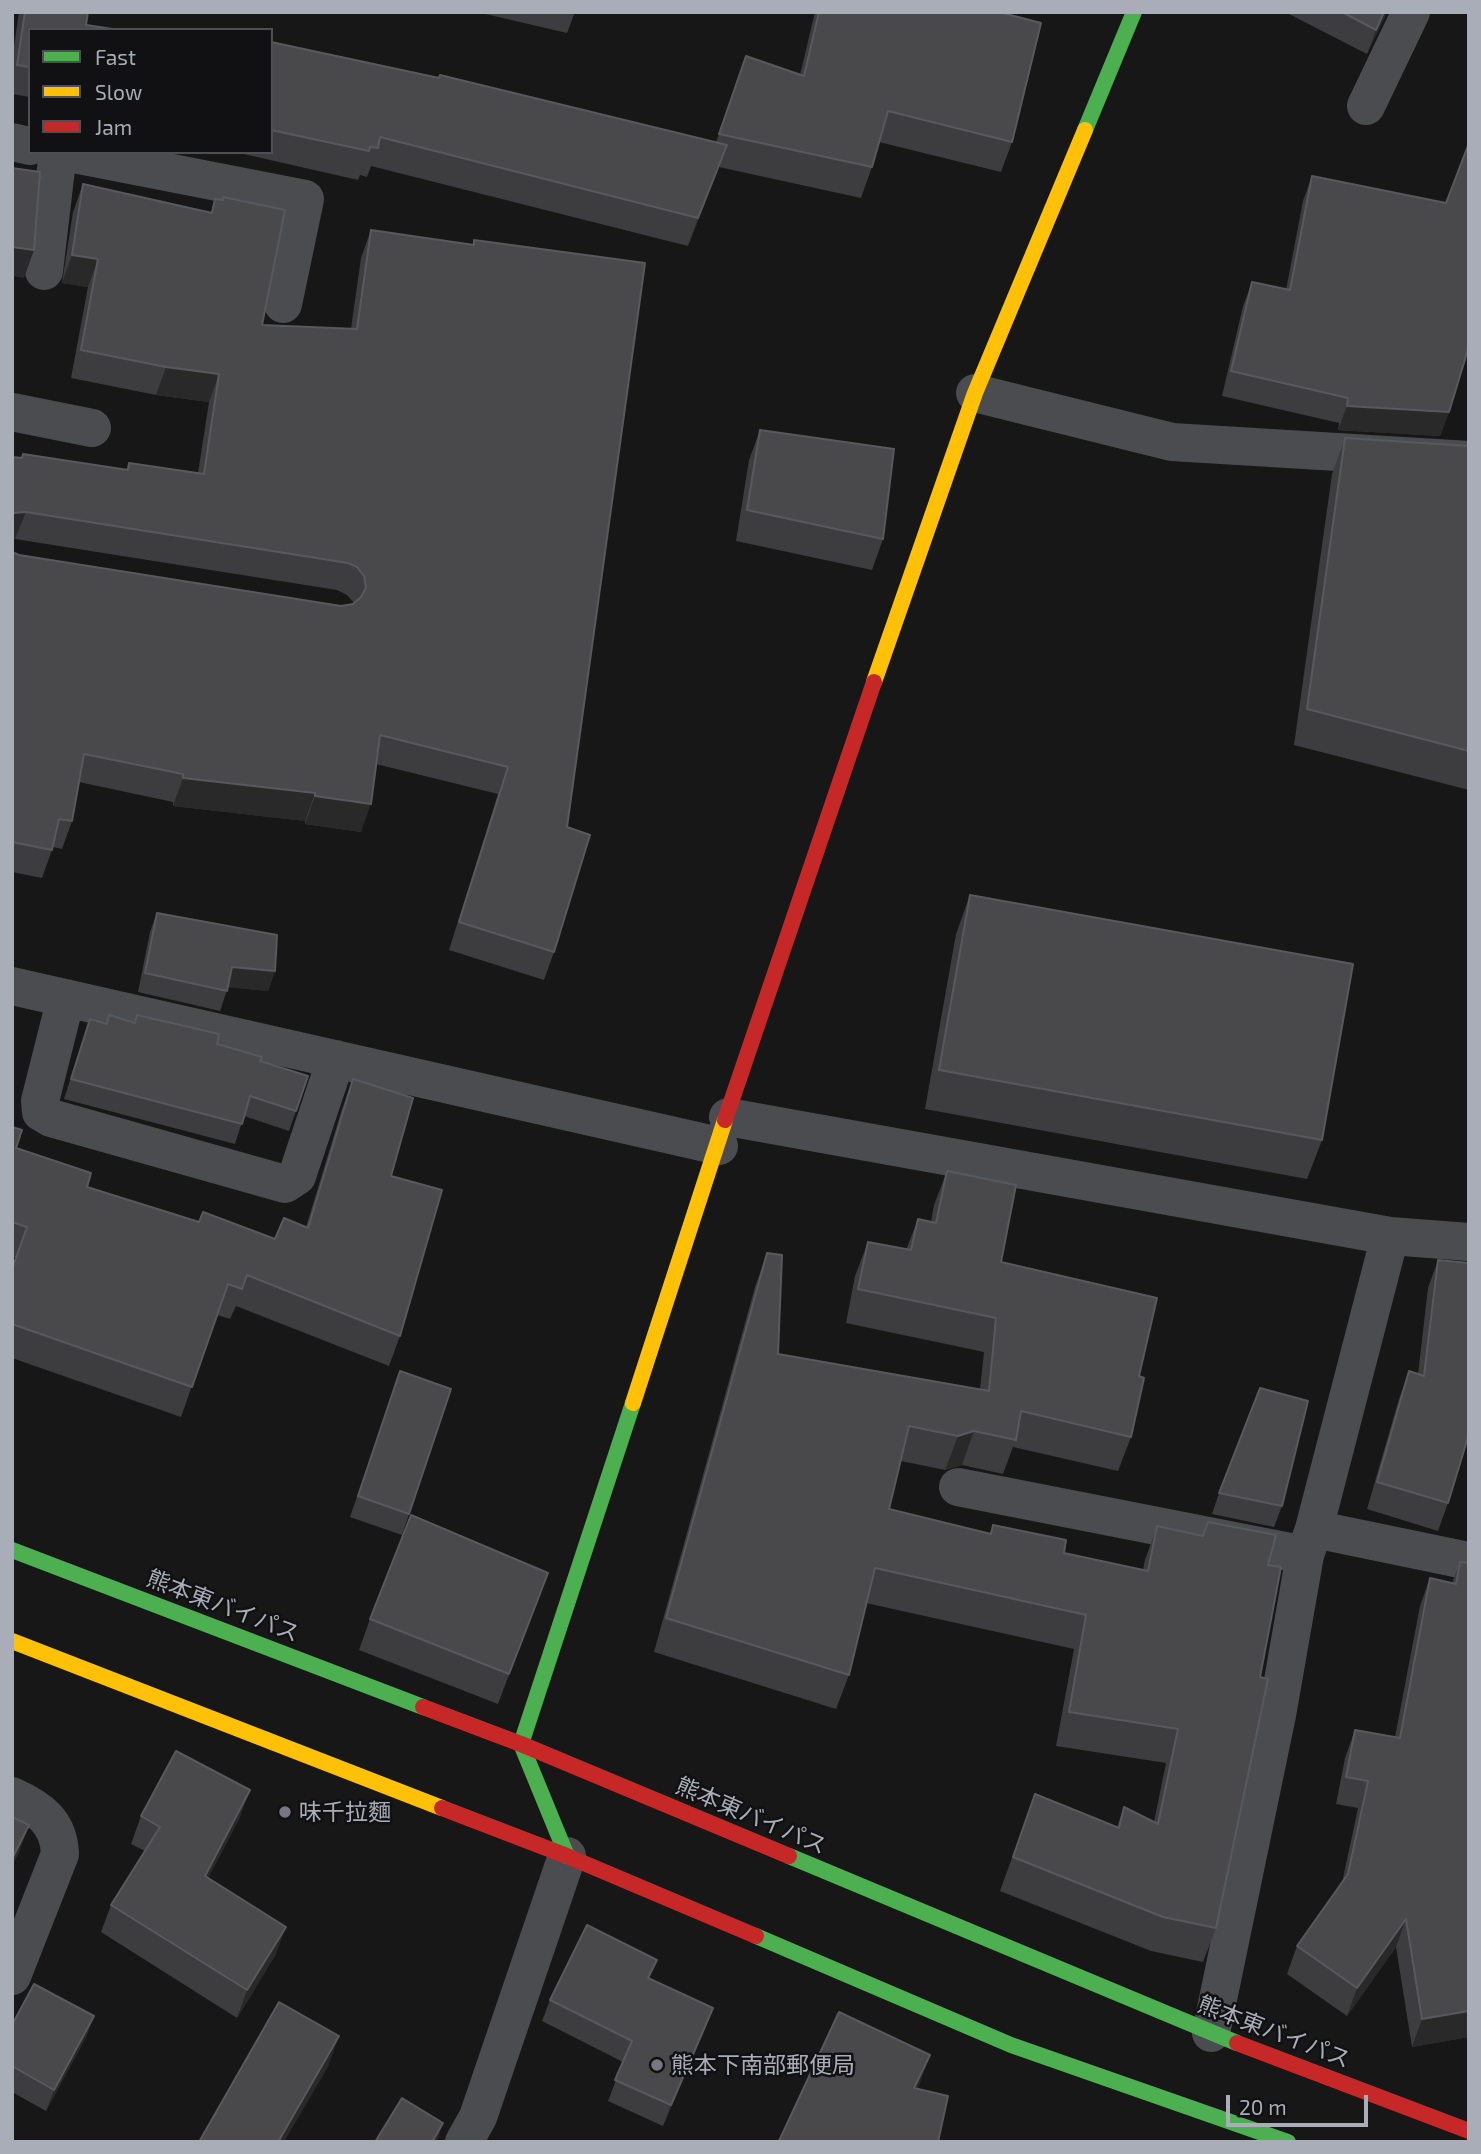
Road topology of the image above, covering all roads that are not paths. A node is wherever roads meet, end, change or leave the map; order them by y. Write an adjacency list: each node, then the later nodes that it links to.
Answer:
1 (1134, 12): 8 (main road)
2 (1410, 12): 3 (street)
3 (1366, 106)
4 (58, 154): 6 (street)
5 (74, 154): 7 (street)
6 (44, 271)
7 (283, 304)
8 (975, 393): 11 (street); 15 (main road)
9 (12, 412): 10 (street)
10 (92, 428)
11 (1469, 460)
12 (12, 986): 13 (street)
13 (66, 998): 14 (street); 14 (street)
14 (336, 1059): 15 (street)
15 (723, 1131): 16 (street); 23 (main road)
16 (1390, 1236): 17 (street); 19 (street)
17 (1469, 1242)
18 (958, 1487): 19 (street)
19 (1310, 1542): 21 (street); 27 (street)
20 (12, 1550): 23 (main road, 熊本東バイパス)
21 (1469, 1561)
22 (12, 1641): 25 (main road)
23 (521, 1744): 25 (main road); 27 (main road, 熊本東バイパス)
24 (12, 1796): 26 (street)
25 (567, 1856): 29 (street); 30 (main road)
26 (12, 1976)
27 (1211, 2033): 28 (main road, 熊本東バイパス)
28 (1469, 2130)
29 (464, 2142)
30 (1288, 2142)

